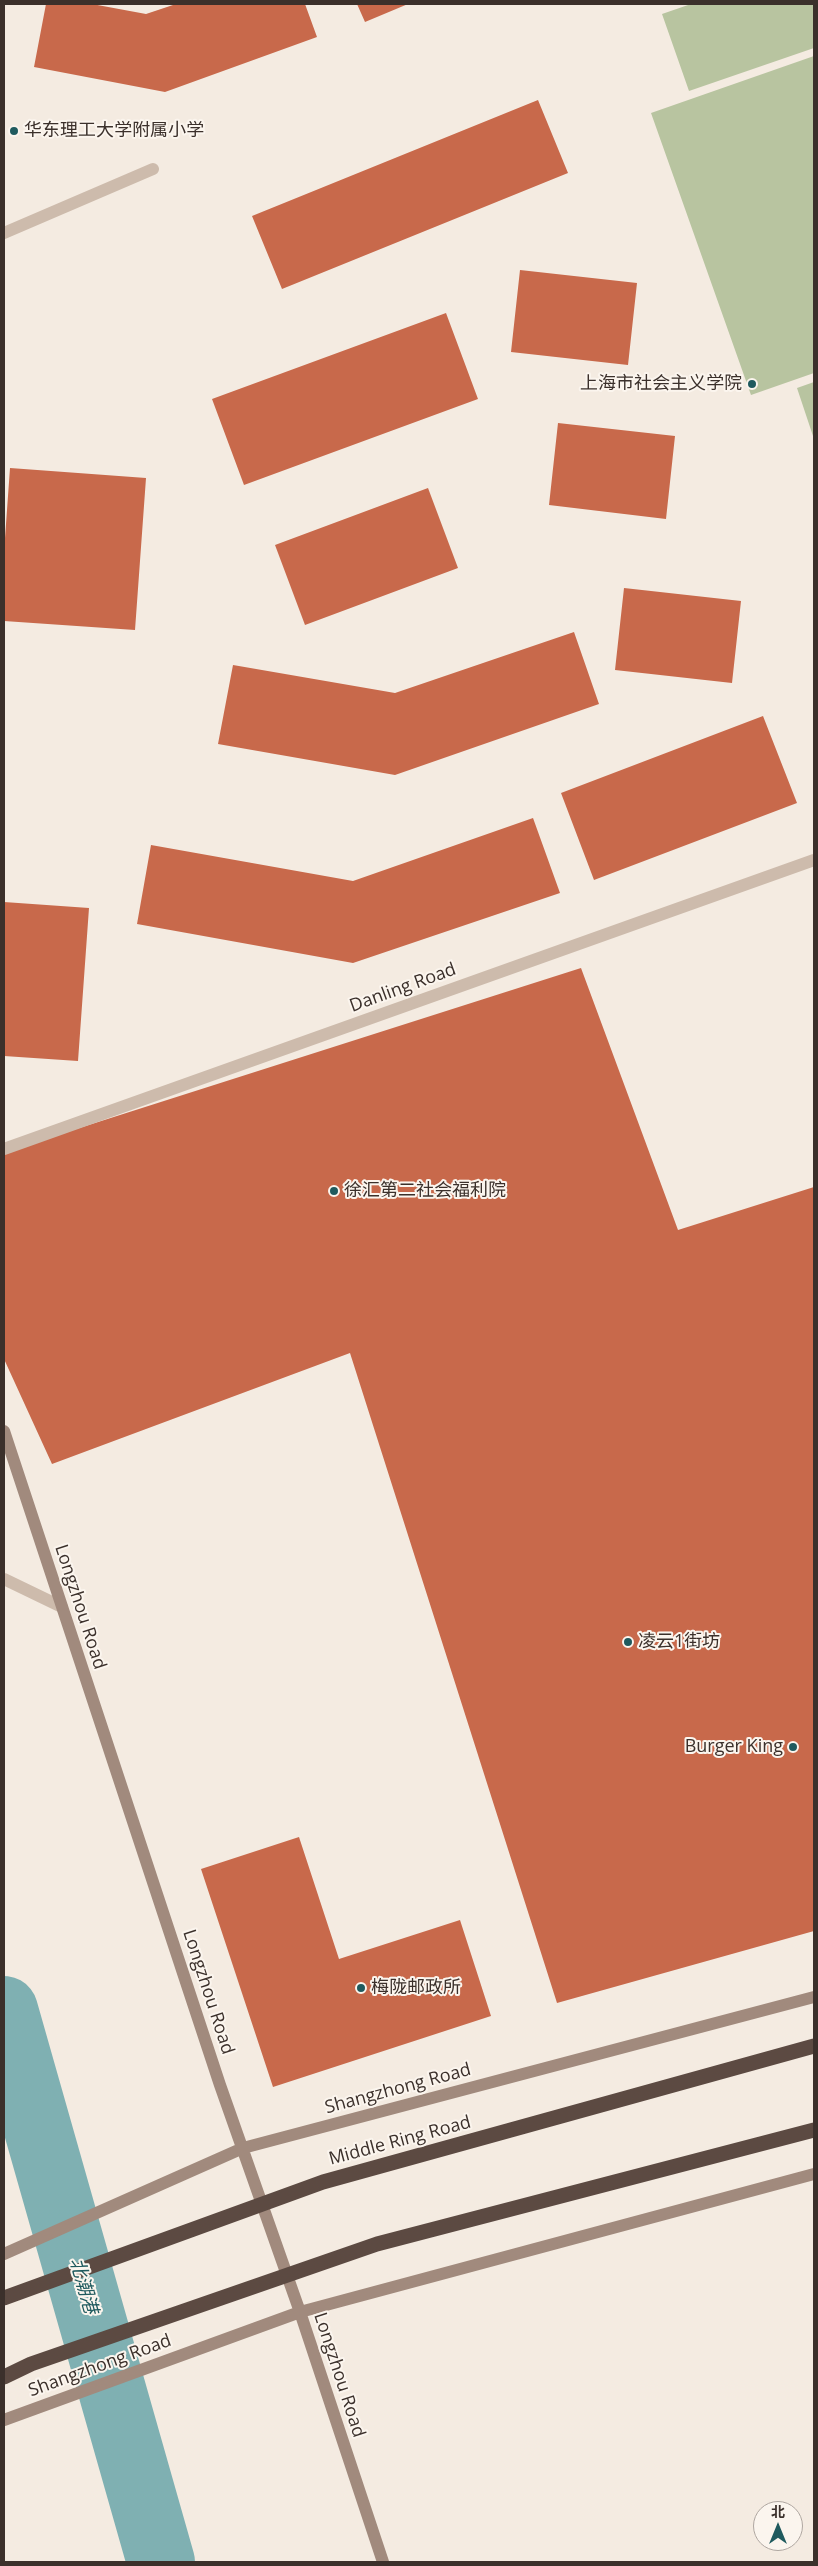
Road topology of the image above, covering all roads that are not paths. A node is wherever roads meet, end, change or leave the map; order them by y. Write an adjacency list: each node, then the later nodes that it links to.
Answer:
1 (154, 169): 2 (street)
2 (4, 233)
3 (814, 860): 4 (street, Danling Road)
4 (4, 1149)
5 (4, 1431): 7 (main road, Longzhou Road)
6 (4, 1579): 7 (street)
7 (62, 1607): 11 (main road, Longzhou Road)
8 (814, 1997): 11 (main road, Shangzhong Road)
9 (814, 2046): 14 (highway, Middle Ring Road, bridge)
10 (814, 2130): 16 (highway, bridge)
11 (243, 2148): 13 (main road, Shangzhong Road); 15 (main road, Longzhou Road)
12 (814, 2174): 15 (main road, Shangzhong Road)
13 (4, 2254)
14 (4, 2298)
15 (300, 2312): 17 (main road, Shangzhong Road); 18 (main road, Longzhou Road)
16 (4, 2377)
17 (4, 2420)
18 (383, 2562)

